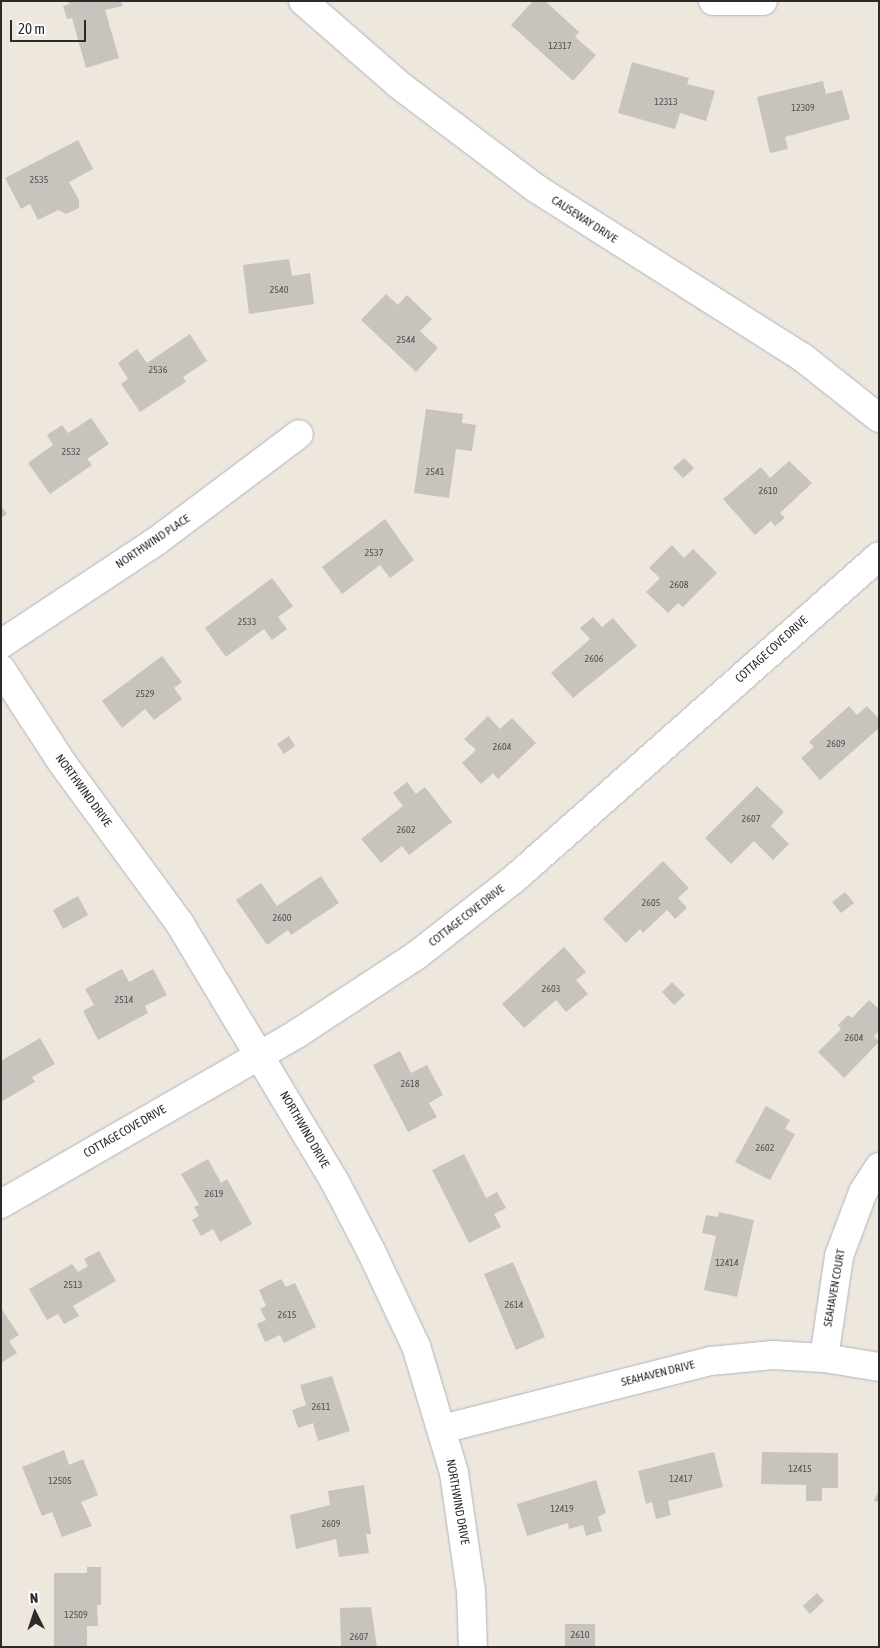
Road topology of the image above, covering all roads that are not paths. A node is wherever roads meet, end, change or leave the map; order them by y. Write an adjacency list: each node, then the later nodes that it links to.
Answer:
1 (303, 1): 4 (street, CAUSEWAY DRIVE)
2 (713, 1): 3 (street)
3 (762, 1)
4 (879, 418)
5 (299, 434): 7 (street, NORTHWIND PLACE)
6 (879, 556): 9 (street, COTTAGE COVE DRIVE)
7 (1, 644)
8 (1, 670): 9 (street, NORTHWIND DRIVE)
9 (260, 1054): 11 (street, COTTAGE COVE DRIVE); 14 (street, NORTHWIND DRIVE)
10 (879, 1166): 12 (street, SEAHAVEN COURT)
11 (1, 1204)
12 (824, 1358): 13 (street, SEAHAVEN DRIVE); 14 (street, SEAHAVEN DRIVE)
13 (879, 1367)
14 (442, 1428): 15 (street, NORTHWIND DRIVE)
15 (473, 1647)

